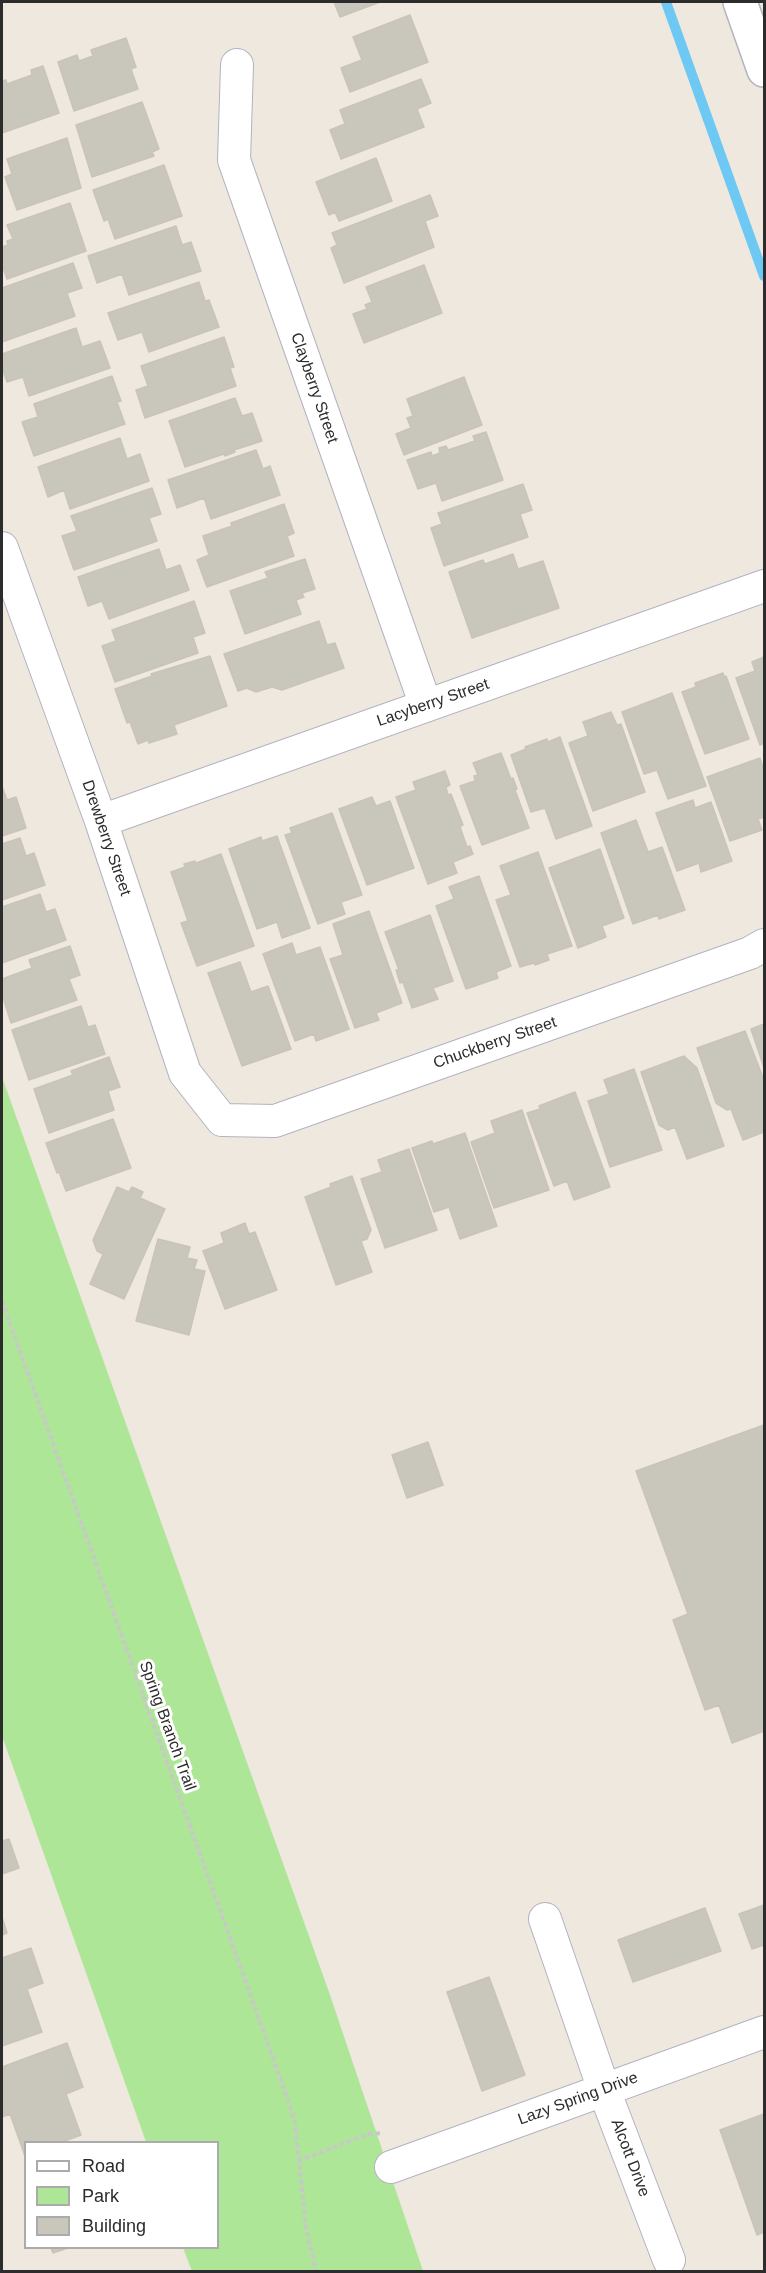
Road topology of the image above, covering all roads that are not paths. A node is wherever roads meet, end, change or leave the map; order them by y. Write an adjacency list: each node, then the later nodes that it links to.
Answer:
1 (740, 2): 3 (street)
2 (237, 65): 6 (street, Clayberry Street)
3 (765, 70)
4 (2, 548): 7 (street, Drewberry Street)
5 (765, 586): 6 (street, Lacyberry Street)
6 (426, 706): 7 (street, Lacyberry Street)
7 (101, 820): 9 (street, Drewberry Street)
8 (765, 945): 9 (street, Chuckberry Street)
9 (222, 1120)
10 (545, 1919): 12 (street, Alcott Drive)
11 (765, 2032): 12 (street, Lazy Spring Drive)
12 (604, 2090): 13 (street, Lazy Spring Drive); 14 (street, Alcott Drive)
13 (401, 2163)
14 (669, 2260)

